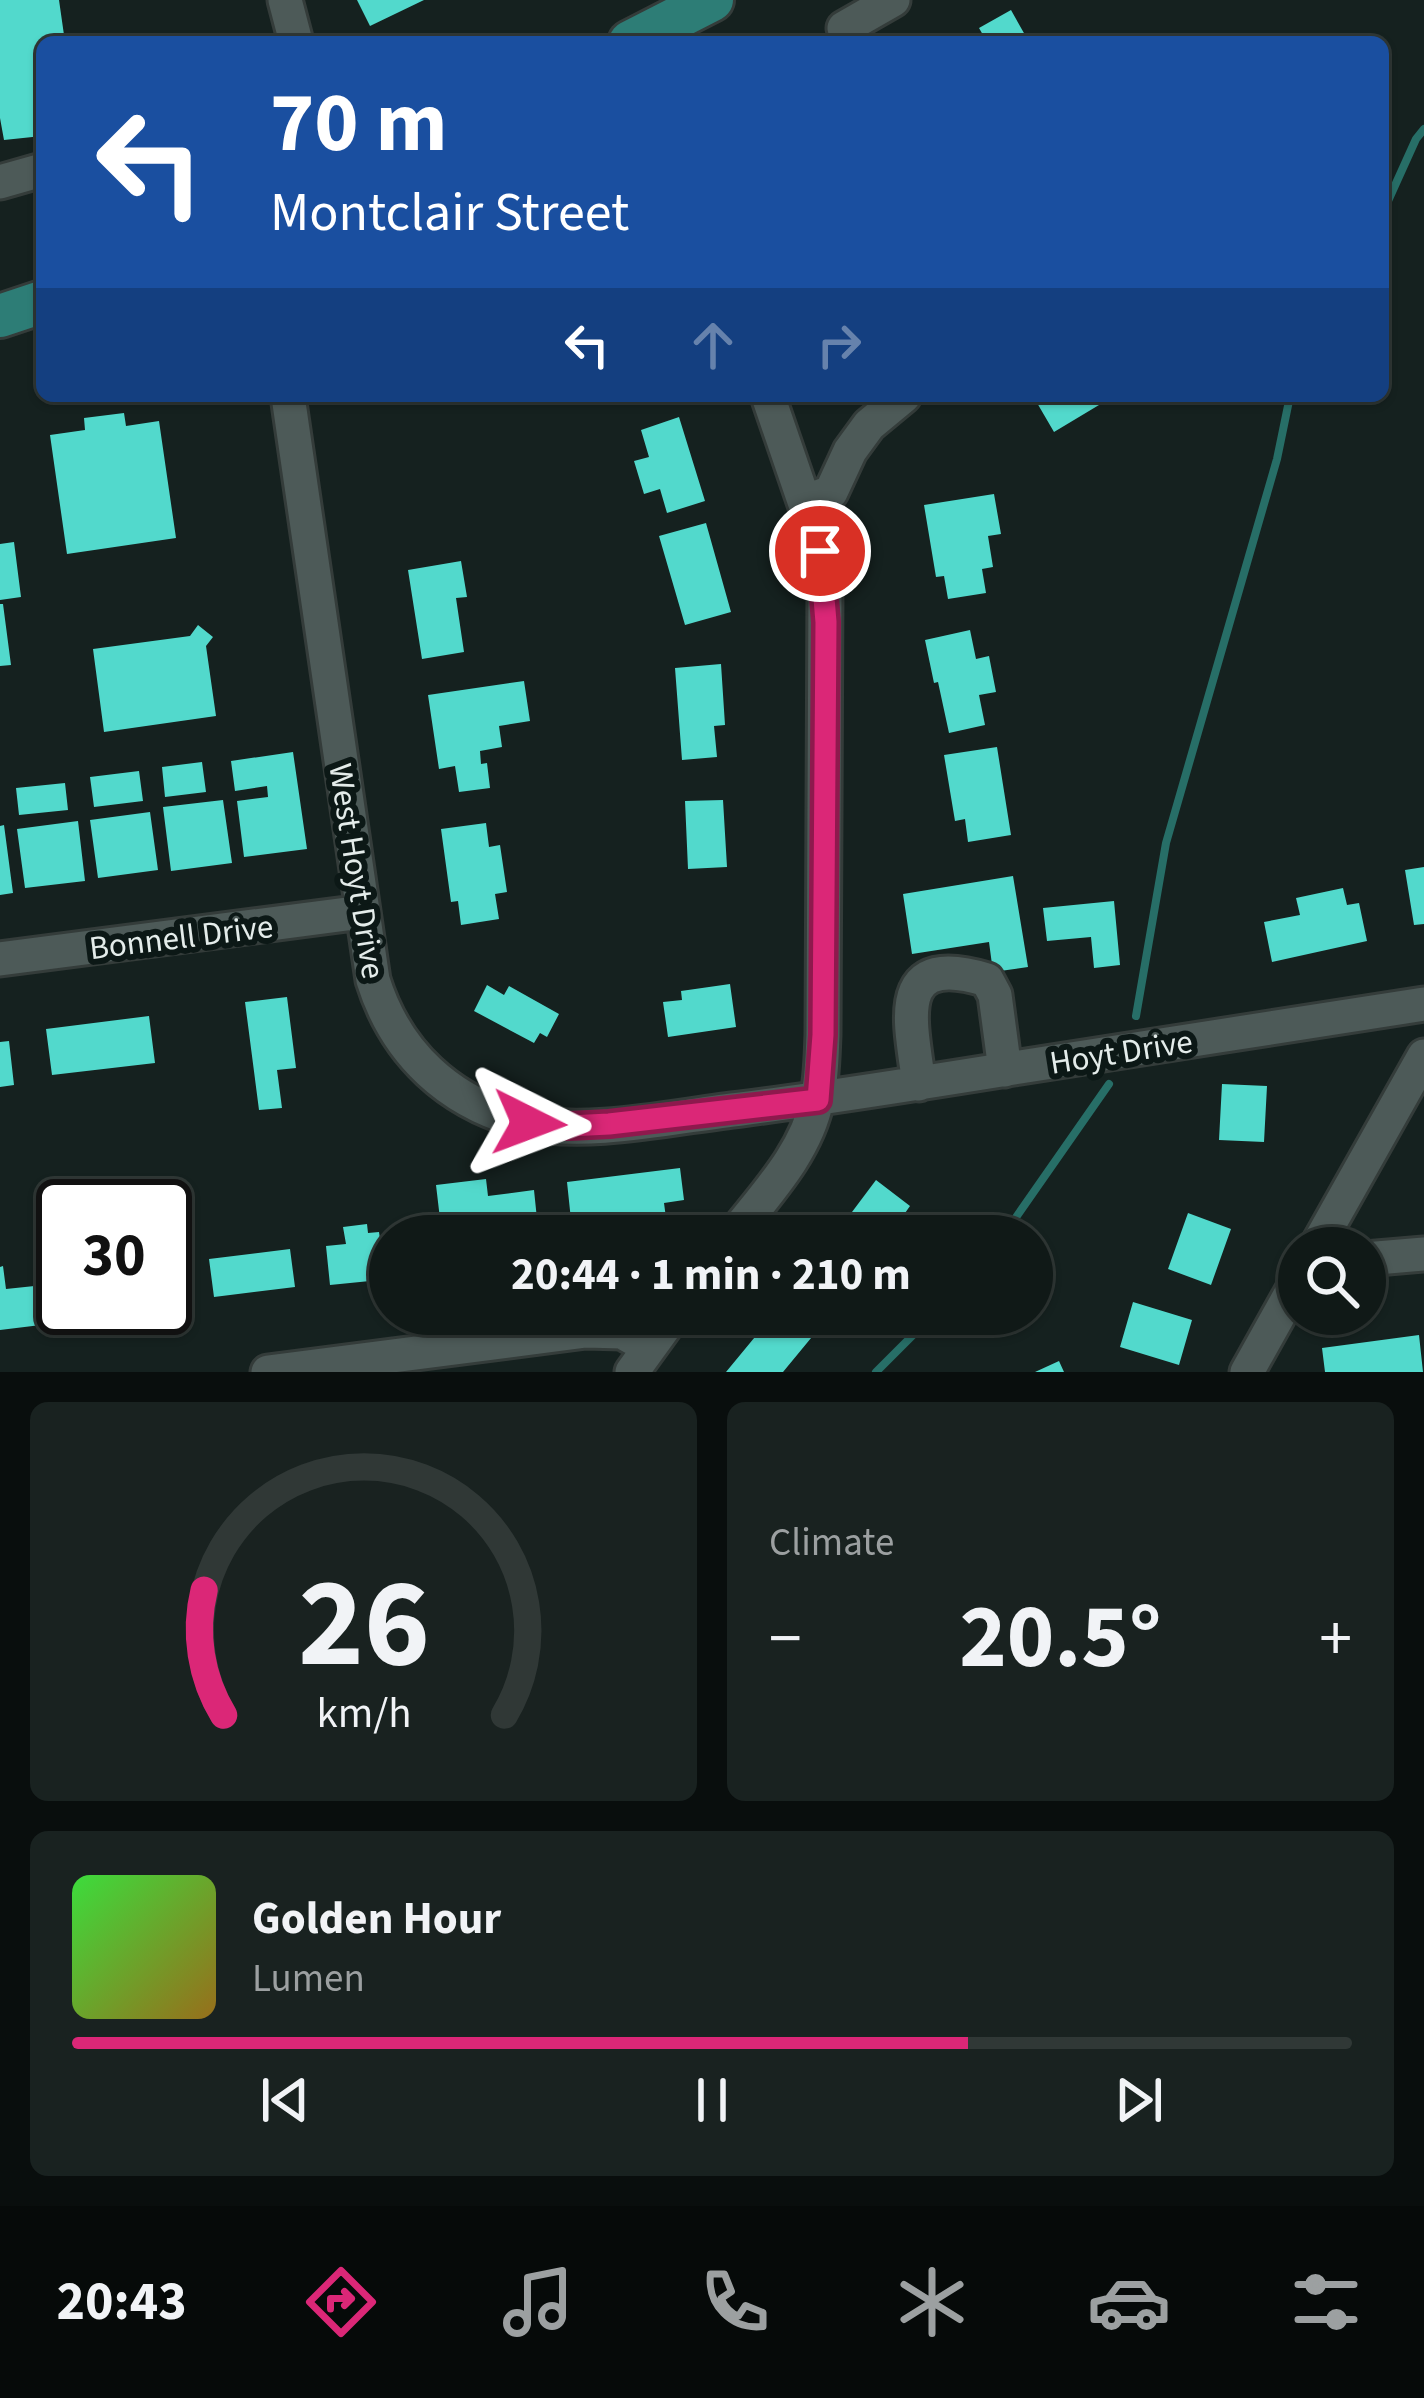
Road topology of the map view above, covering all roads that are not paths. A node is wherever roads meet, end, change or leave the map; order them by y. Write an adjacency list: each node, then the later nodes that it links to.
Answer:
1 (285, 0): 5 (street)
2 (712, 0): 6 (main road)
3 (893, 0): 4 (street)
4 (841, 23)
5 (294, 36)
6 (644, 36)
7 (36, 172): 8 (street)
8 (0, 182)
9 (36, 304): 10 (main road)
10 (0, 316)
11 (289, 402): 15 (street, West Hoyt Drive)
12 (770, 402): 14 (street)
13 (897, 402): 14 (street)
14 (806, 502): 21 (street)
15 (362, 912): 16 (street, Bonnell Drive); 21 (street, West Hoyt Drive)
16 (0, 959)
17 (1424, 1004): 19 (street, Hoyt Drive)
18 (1424, 1055): 23 (street)
19 (1005, 1070): 20 (street, Hoyt Drive); 20 (street)
20 (919, 1084): 21 (street, Hoyt Drive)
21 (818, 1100): 22 (street)
22 (750, 1215)
23 (1334, 1227)
24 (1424, 1254): 25 (street)
25 (1386, 1257)
26 (1278, 1317): 30 (street)
27 (658, 1335): 28 (street)
28 (640, 1359): 29 (street)
29 (268, 1372)
30 (1247, 1372)

